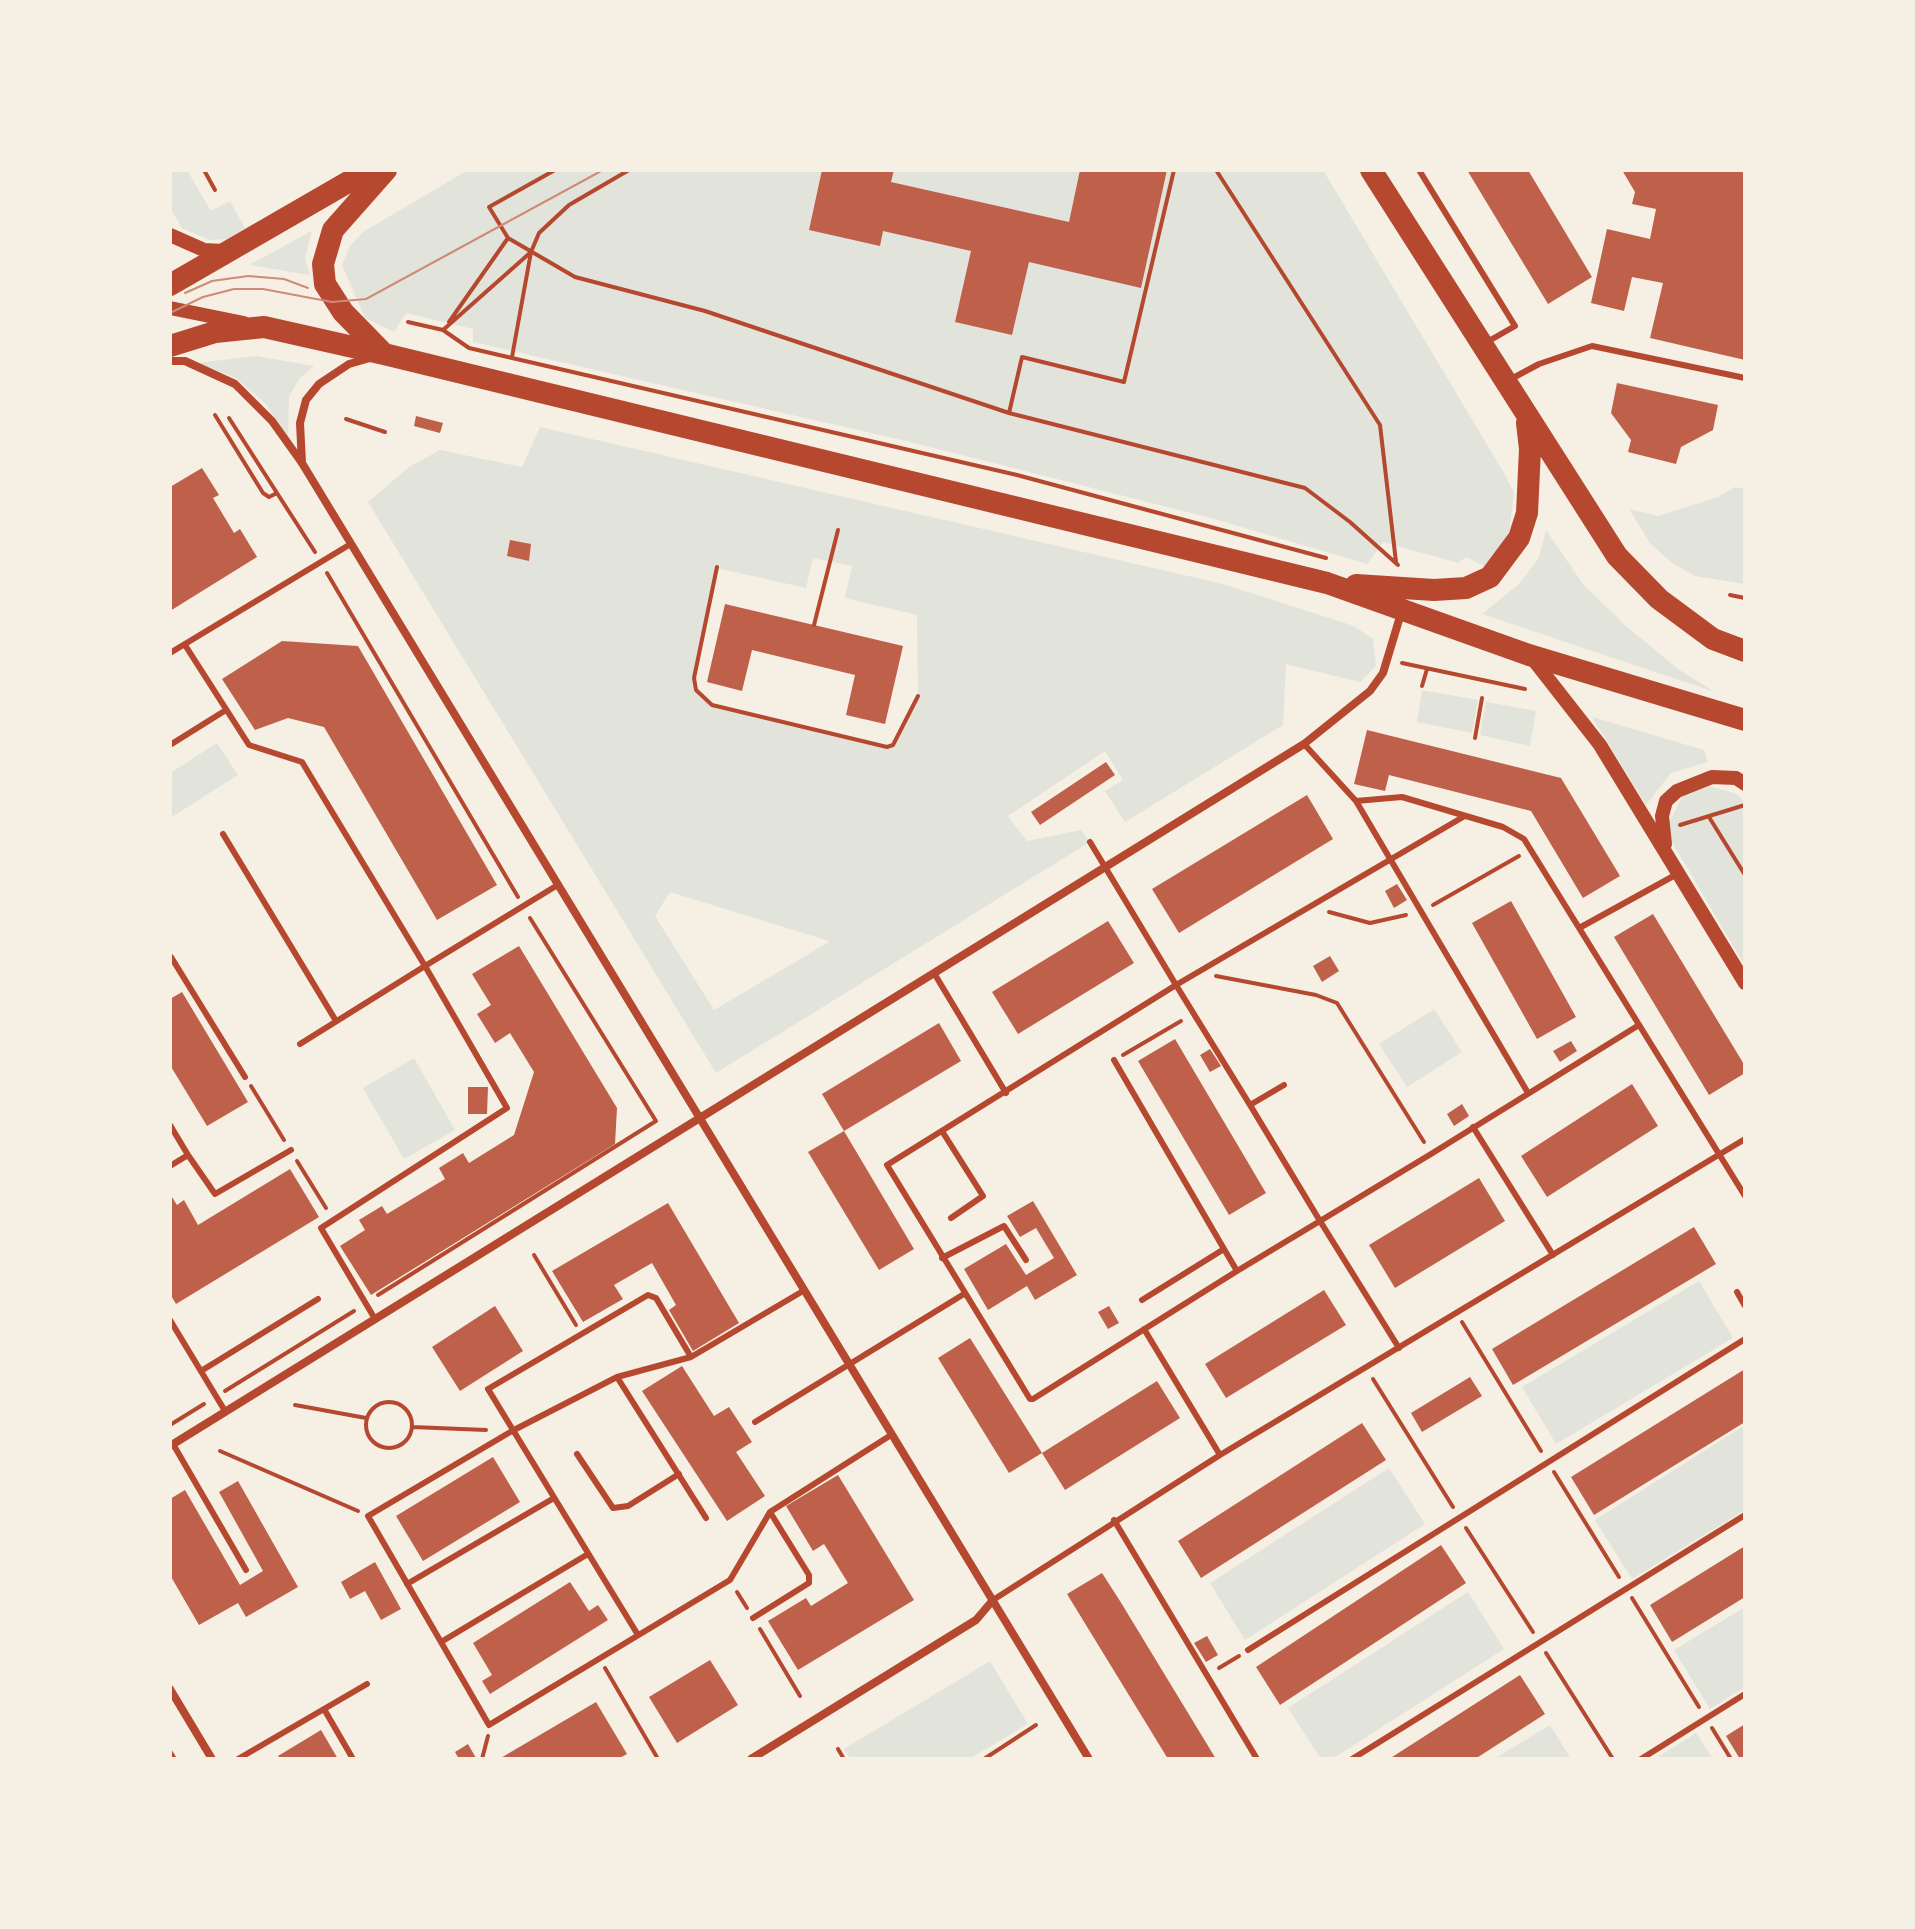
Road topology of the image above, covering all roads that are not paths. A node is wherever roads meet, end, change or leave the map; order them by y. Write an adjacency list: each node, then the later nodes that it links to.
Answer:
1 (369, 170): 6 (highway)
2 (386, 170): 12 (highway)
3 (1371, 170): 10 (highway)
4 (1419, 170): 10 (lane)
5 (170, 235): 6 (street)
6 (228, 251): 7 (highway)
7 (170, 285)
8 (170, 308): 9 (street)
9 (264, 327): 11 (highway); 12 (highway)
10 (1481, 345): 15 (highway)
11 (170, 346)
12 (384, 354): 17 (street); 19 (highway)
13 (170, 361): 17 (street)
14 (1745, 378): 15 (lane)
15 (1504, 382): 16 (highway)
16 (1526, 417): 19 (highway); 22 (highway)
17 (302, 463): 18 (street)
18 (349, 545): 21 (lane); 38 (street)
19 (1327, 583): 20 (highway)
20 (1402, 609): 24 (highway); 27 (street)
21 (185, 645): 23 (lane); 25 (lane)
22 (1745, 651)
23 (170, 653)
24 (1529, 655): 26 (highway); 34 (street)
25 (226, 710): 28 (lane); 41 (lane)
26 (1745, 720)
27 (1304, 744): 30 (lane); 36 (street)
28 (170, 745)
29 (1745, 784): 34 (street)
30 (1356, 801): 31 (lane); 35 (lane)
31 (1464, 816): 35 (lane); 39 (lane)
32 (223, 834): 45 (lane)
33 (1090, 842): 36 (lane)
34 (1665, 849): 37 (street)
35 (1392, 859): 44 (lane); 52 (lane)
36 (1105, 867): 42 (street); 44 (lane)
37 (1679, 873): 39 (lane); 43 (street)
38 (556, 886): 41 (lane); 54 (street)
39 (1581, 927): 46 (lane)
40 (170, 957): 49 (lane)
41 (425, 966): 45 (lane); 77 (lane)
42 (934, 973): 51 (lane); 54 (street)
43 (1745, 983)
44 (1176, 985): 51 (lane); 53 (lane)
45 (336, 1021): 47 (lane)
46 (1639, 1025): 52 (lane); 61 (lane)
47 (300, 1044)
48 (1114, 1060): 66 (lane)
49 (245, 1077)
50 (1284, 1085): 53 (lane)
51 (1006, 1093): 57 (lane)
52 (1528, 1093): 56 (lane)
53 (1250, 1105): 65 (lane)
54 (699, 1118): 71 (street); 77 (street)
55 (170, 1125): 60 (lane)
56 (1473, 1127): 65 (lane); 67 (lane)
57 (942, 1131): 64 (lane); 68 (lane)
58 (1745, 1139): 61 (lane)
59 (291, 1150): 60 (lane)
60 (188, 1155): 62 (lane)
61 (1720, 1155): 63 (lane); 67 (lane)
62 (170, 1166)
63 (1745, 1196)
64 (951, 1218)
65 (1320, 1221): 70 (lane); 81 (lane)
66 (1224, 1249): 70 (lane); 75 (lane)
67 (1553, 1255): 81 (lane)
68 (942, 1258): 69 (lane); 73 (lane)
69 (1026, 1260)
70 (1237, 1271): 79 (lane)
71 (803, 1291): 82 (lane); 83 (street)
72 (1737, 1292): 76 (lane)
73 (964, 1294): 79 (lane); 83 (lane)
74 (318, 1299): 84 (lane)
75 (1142, 1300)
76 (1745, 1306)
77 (375, 1319): 86 (street)
78 (170, 1320): 84 (lane)
79 (1144, 1329): 92 (lane)
80 (1745, 1339): 106 (lane)
81 (1399, 1348): 92 (lane)
82 (691, 1357): 85 (lane); 88 (lane)
83 (848, 1365): 87 (lane); 89 (street)
84 (201, 1371): 86 (lane)
85 (617, 1377): 88 (lane); 93 (lane)
86 (225, 1411): 90 (street)
87 (755, 1422)
88 (512, 1431): 94 (lane); 101 (lane)
89 (891, 1435): 95 (lane); 102 (street)
90 (172, 1445): 100 (lane)
91 (577, 1454): 93 (lane)
92 (1220, 1455): 98 (lane)
93 (679, 1474): 97 (lane)
94 (554, 1498): 99 (lane); 101 (lane)
95 (770, 1512): 103 (lane); 104 (lane)
96 (1745, 1515): 117 (lane)
97 (706, 1518)
98 (1114, 1520): 102 (lane); 116 (lane)
99 (588, 1554): 104 (lane); 105 (lane)
100 (246, 1570)
101 (407, 1584): 105 (lane)
102 (993, 1600): 114 (street); 115 (street)
103 (753, 1618)
104 (638, 1635): 105 (lane)
105 (441, 1642)
106 (1248, 1650)
107 (367, 1684): 110 (lane)
108 (170, 1689): 111 (street)
109 (1745, 1694): 118 (lane)
110 (324, 1709): 112 (lane); 113 (lane)
111 (212, 1759)
112 (238, 1759)
113 (353, 1759)
114 (751, 1759)
115 (1089, 1759)
116 (1257, 1759)
117 (1352, 1759)
118 (1641, 1759)

